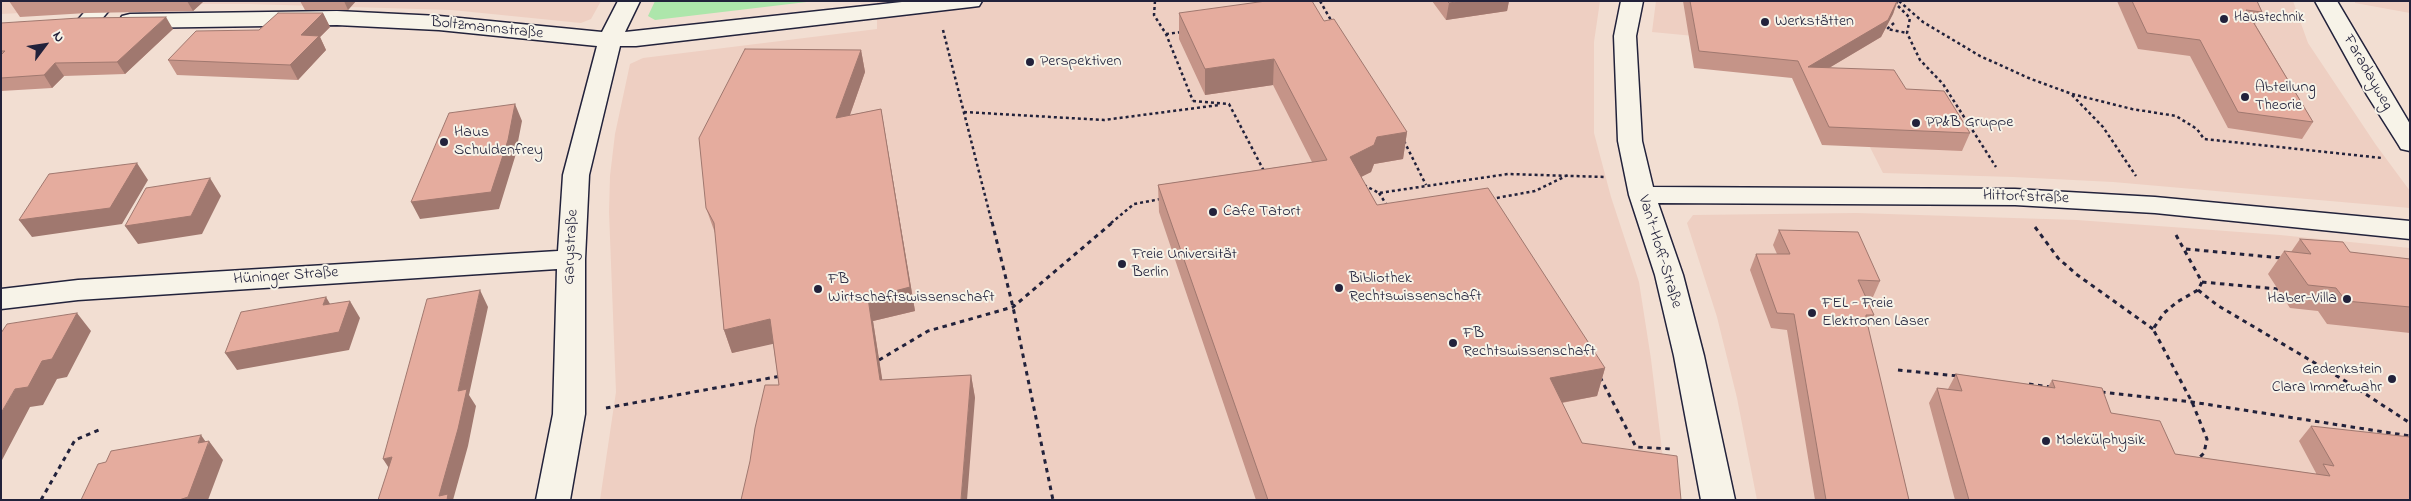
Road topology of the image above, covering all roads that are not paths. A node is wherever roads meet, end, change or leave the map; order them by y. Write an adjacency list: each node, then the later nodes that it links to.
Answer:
1 (106, 1): 8 (street)
2 (252, 1): 7 (street)
3 (629, 1): 10 (street, Garystraße)
4 (971, 1): 10 (street, Boltzmannstraße)
5 (1632, 1): 12 (street, Van't-Hoff-Straße)
6 (2326, 1): 11 (street, Faradayweg)
7 (232, 18): 8 (street, Boltzmannstraße); 10 (street, Boltzmannstraße)
8 (87, 22): 9 (street, Boltzmannstraße)
9 (63, 23)
10 (610, 39): 14 (street, Garystraße)
11 (2410, 144)
12 (1642, 195): 13 (street, Hittorfstraße); 17 (street, Van't-Hoff-Straße)
13 (2410, 230)
14 (570, 259): 15 (street, Hüninger Straße); 16 (street, Garystraße)
15 (1, 299)
16 (553, 500)
17 (1718, 500)

